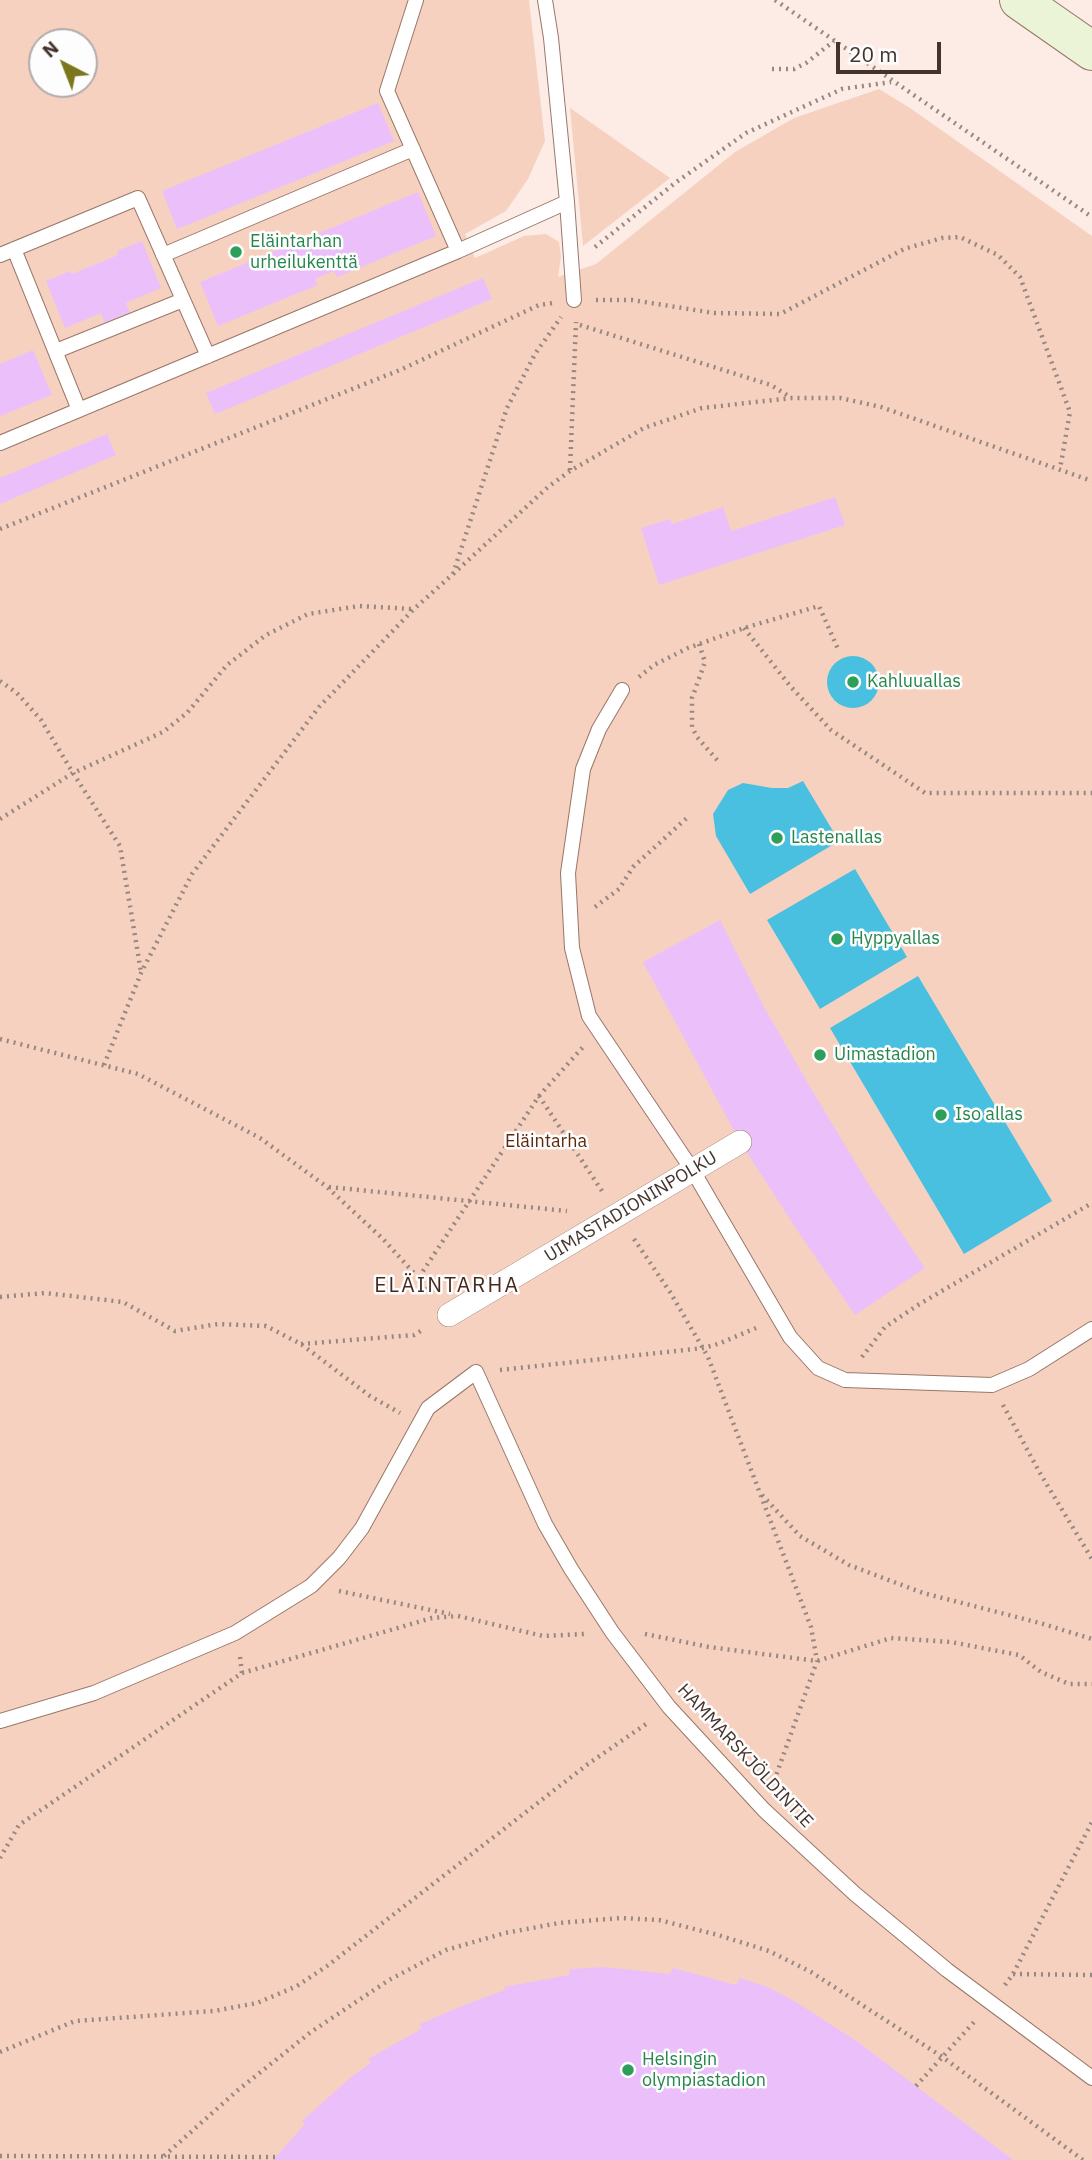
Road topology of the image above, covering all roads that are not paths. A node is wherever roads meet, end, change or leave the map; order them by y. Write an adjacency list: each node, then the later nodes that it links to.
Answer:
1 (416, 0): 5 (lane)
2 (545, 0): 6 (lane)
3 (1019, 0): 4 (main road)
4 (1092, 51)
5 (413, 149): 8 (lane); 10 (lane)
6 (567, 202): 8 (lane); 12 (lane)
7 (14, 249): 9 (lane); 10 (lane); 13 (lane)
8 (458, 251): 14 (lane)
9 (0, 255)
10 (163, 255): 11 (lane)
11 (183, 300): 13 (lane); 14 (lane)
12 (574, 300)
13 (55, 351): 15 (lane)
14 (208, 356): 15 (lane)
15 (79, 410): 16 (lane)
16 (0, 443)
17 (622, 690): 19 (lane)
18 (740, 1142): 19 (street, UIMASTADIONINPOLKU)
19 (692, 1171): 20 (street, UIMASTADIONINPOLKU); 21 (lane)
20 (449, 1315)
21 (1092, 1329)
22 (0, 1721): 23 (lane, HAMMARSKJÖLDINTIE)
23 (1092, 2078)

